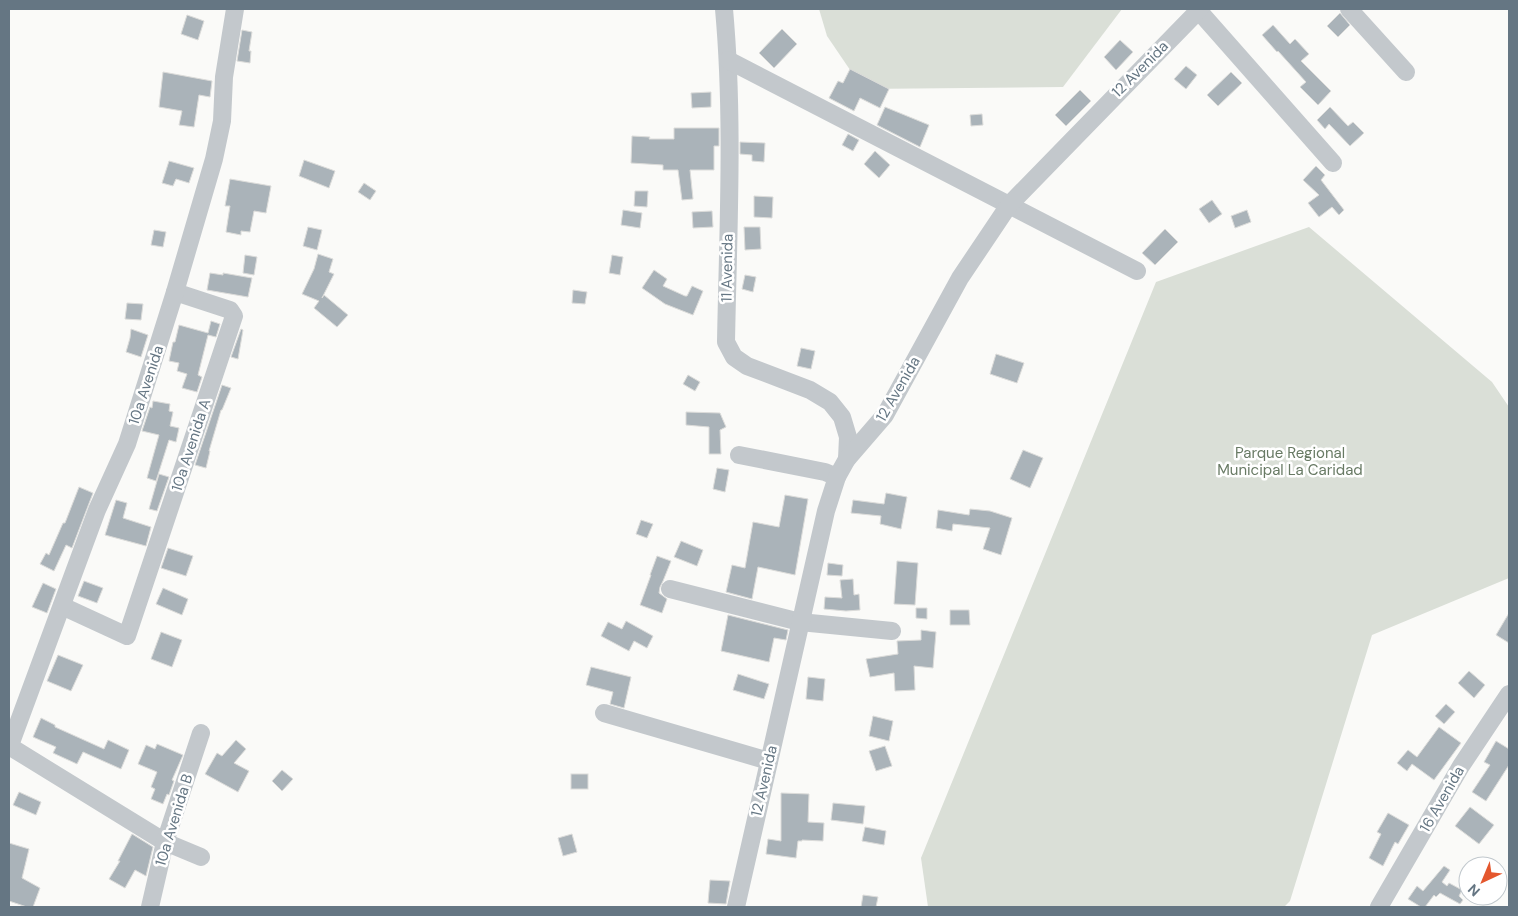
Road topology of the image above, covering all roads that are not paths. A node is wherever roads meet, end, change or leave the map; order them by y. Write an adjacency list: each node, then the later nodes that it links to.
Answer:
1 (235, 9): 10 (street, 10a Avenida)
2 (724, 9): 5 (street, 11 Avenida)
3 (1199, 9): 7 (street); 8 (street, 12 Avenida)
4 (1349, 9): 6 (street)
5 (728, 60): 8 (street); 12 (street, 11 Avenida)
6 (1406, 72)
7 (1333, 163)
8 (1009, 205): 9 (street); 12 (street, 12 Avenida)
9 (1137, 271)
10 (175, 292): 15 (street, 10a Avenida); 15 (street, 10a Avenida A)
11 (740, 455): 13 (street)
12 (848, 460): 13 (street, 12 Avenida)
13 (838, 477): 16 (street, 12 Avenida)
14 (670, 589): 16 (street)
15 (62, 606): 21 (street, 10a Avenida)
16 (800, 622): 17 (street); 22 (street, 12 Avenida)
17 (892, 631)
18 (1509, 694): 27 (street, 16 Avenida)
19 (604, 713): 22 (street)
20 (201, 733): 23 (street, 10a Avenida B)
21 (9, 747): 23 (street)
22 (768, 761): 26 (street, 12 Avenida)
23 (165, 842): 24 (street); 25 (street, 10a Avenida B)
24 (201, 857)
25 (150, 907)
26 (736, 907)
27 (1379, 907)

